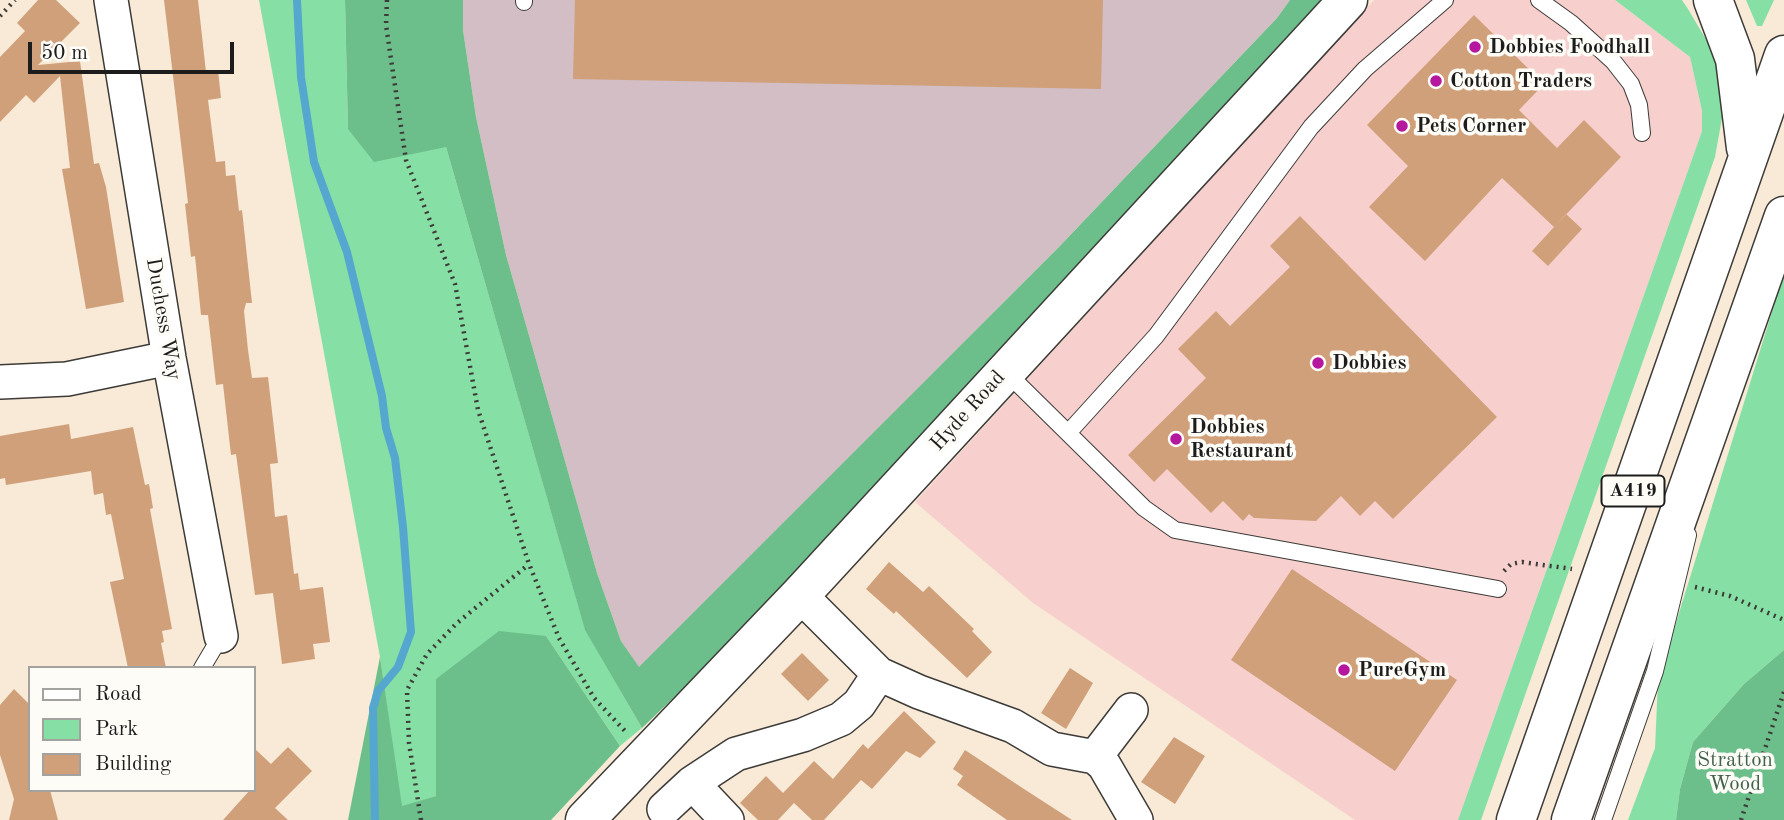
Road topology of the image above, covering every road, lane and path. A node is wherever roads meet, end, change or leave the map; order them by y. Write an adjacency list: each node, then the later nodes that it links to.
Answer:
1 (15, 0): 8 (path)
2 (111, 0): 13 (street, Duchess Way)
3 (387, 0): 18 (path)
4 (1348, 0): 14 (main road, Hyde Road)
5 (1445, 0): 16 (lane)
6 (1539, 0): 10 (lane)
7 (1713, 0): 11 (main road, A419)
8 (0, 16)
9 (1784, 55): 11 (main road, A419)
10 (1642, 133)
11 (1747, 160): 19 (main road, A419)
12 (1784, 216): 17 (main road, A419)
13 (169, 358): 15 (street); 24 (street, Duchess Way)
14 (1005, 371): 16 (lane); 22 (main road, Hyde Road)
15 (0, 382)
16 (1068, 433): 21 (lane)
17 (1701, 453): 20 (lane); 38 (main road, A419)
18 (529, 564): 29 (path); 33 (path)
19 (1603, 575): 21 (path); 37 (main road, A419)
20 (1678, 585): 23 (path); 39 (lane)
21 (1498, 589)
22 (800, 595): 26 (street); 29 (main road, Hyde Road)
23 (1784, 620)
24 (221, 636): 25 (lane)
25 (203, 666)
26 (879, 674): 30 (street); 31 (street)
27 (1784, 692): 40 (path)
28 (1131, 710): 30 (street)
29 (645, 756): 34 (main road, Hyde Road)
30 (1095, 757): 36 (street)
31 (692, 783): 32 (street); 35 (street)
32 (664, 809)
33 (421, 820)
34 (585, 820)
35 (727, 820)
36 (1136, 820)
37 (1516, 820)
38 (1571, 820)
39 (1603, 820)
40 (1741, 820)

